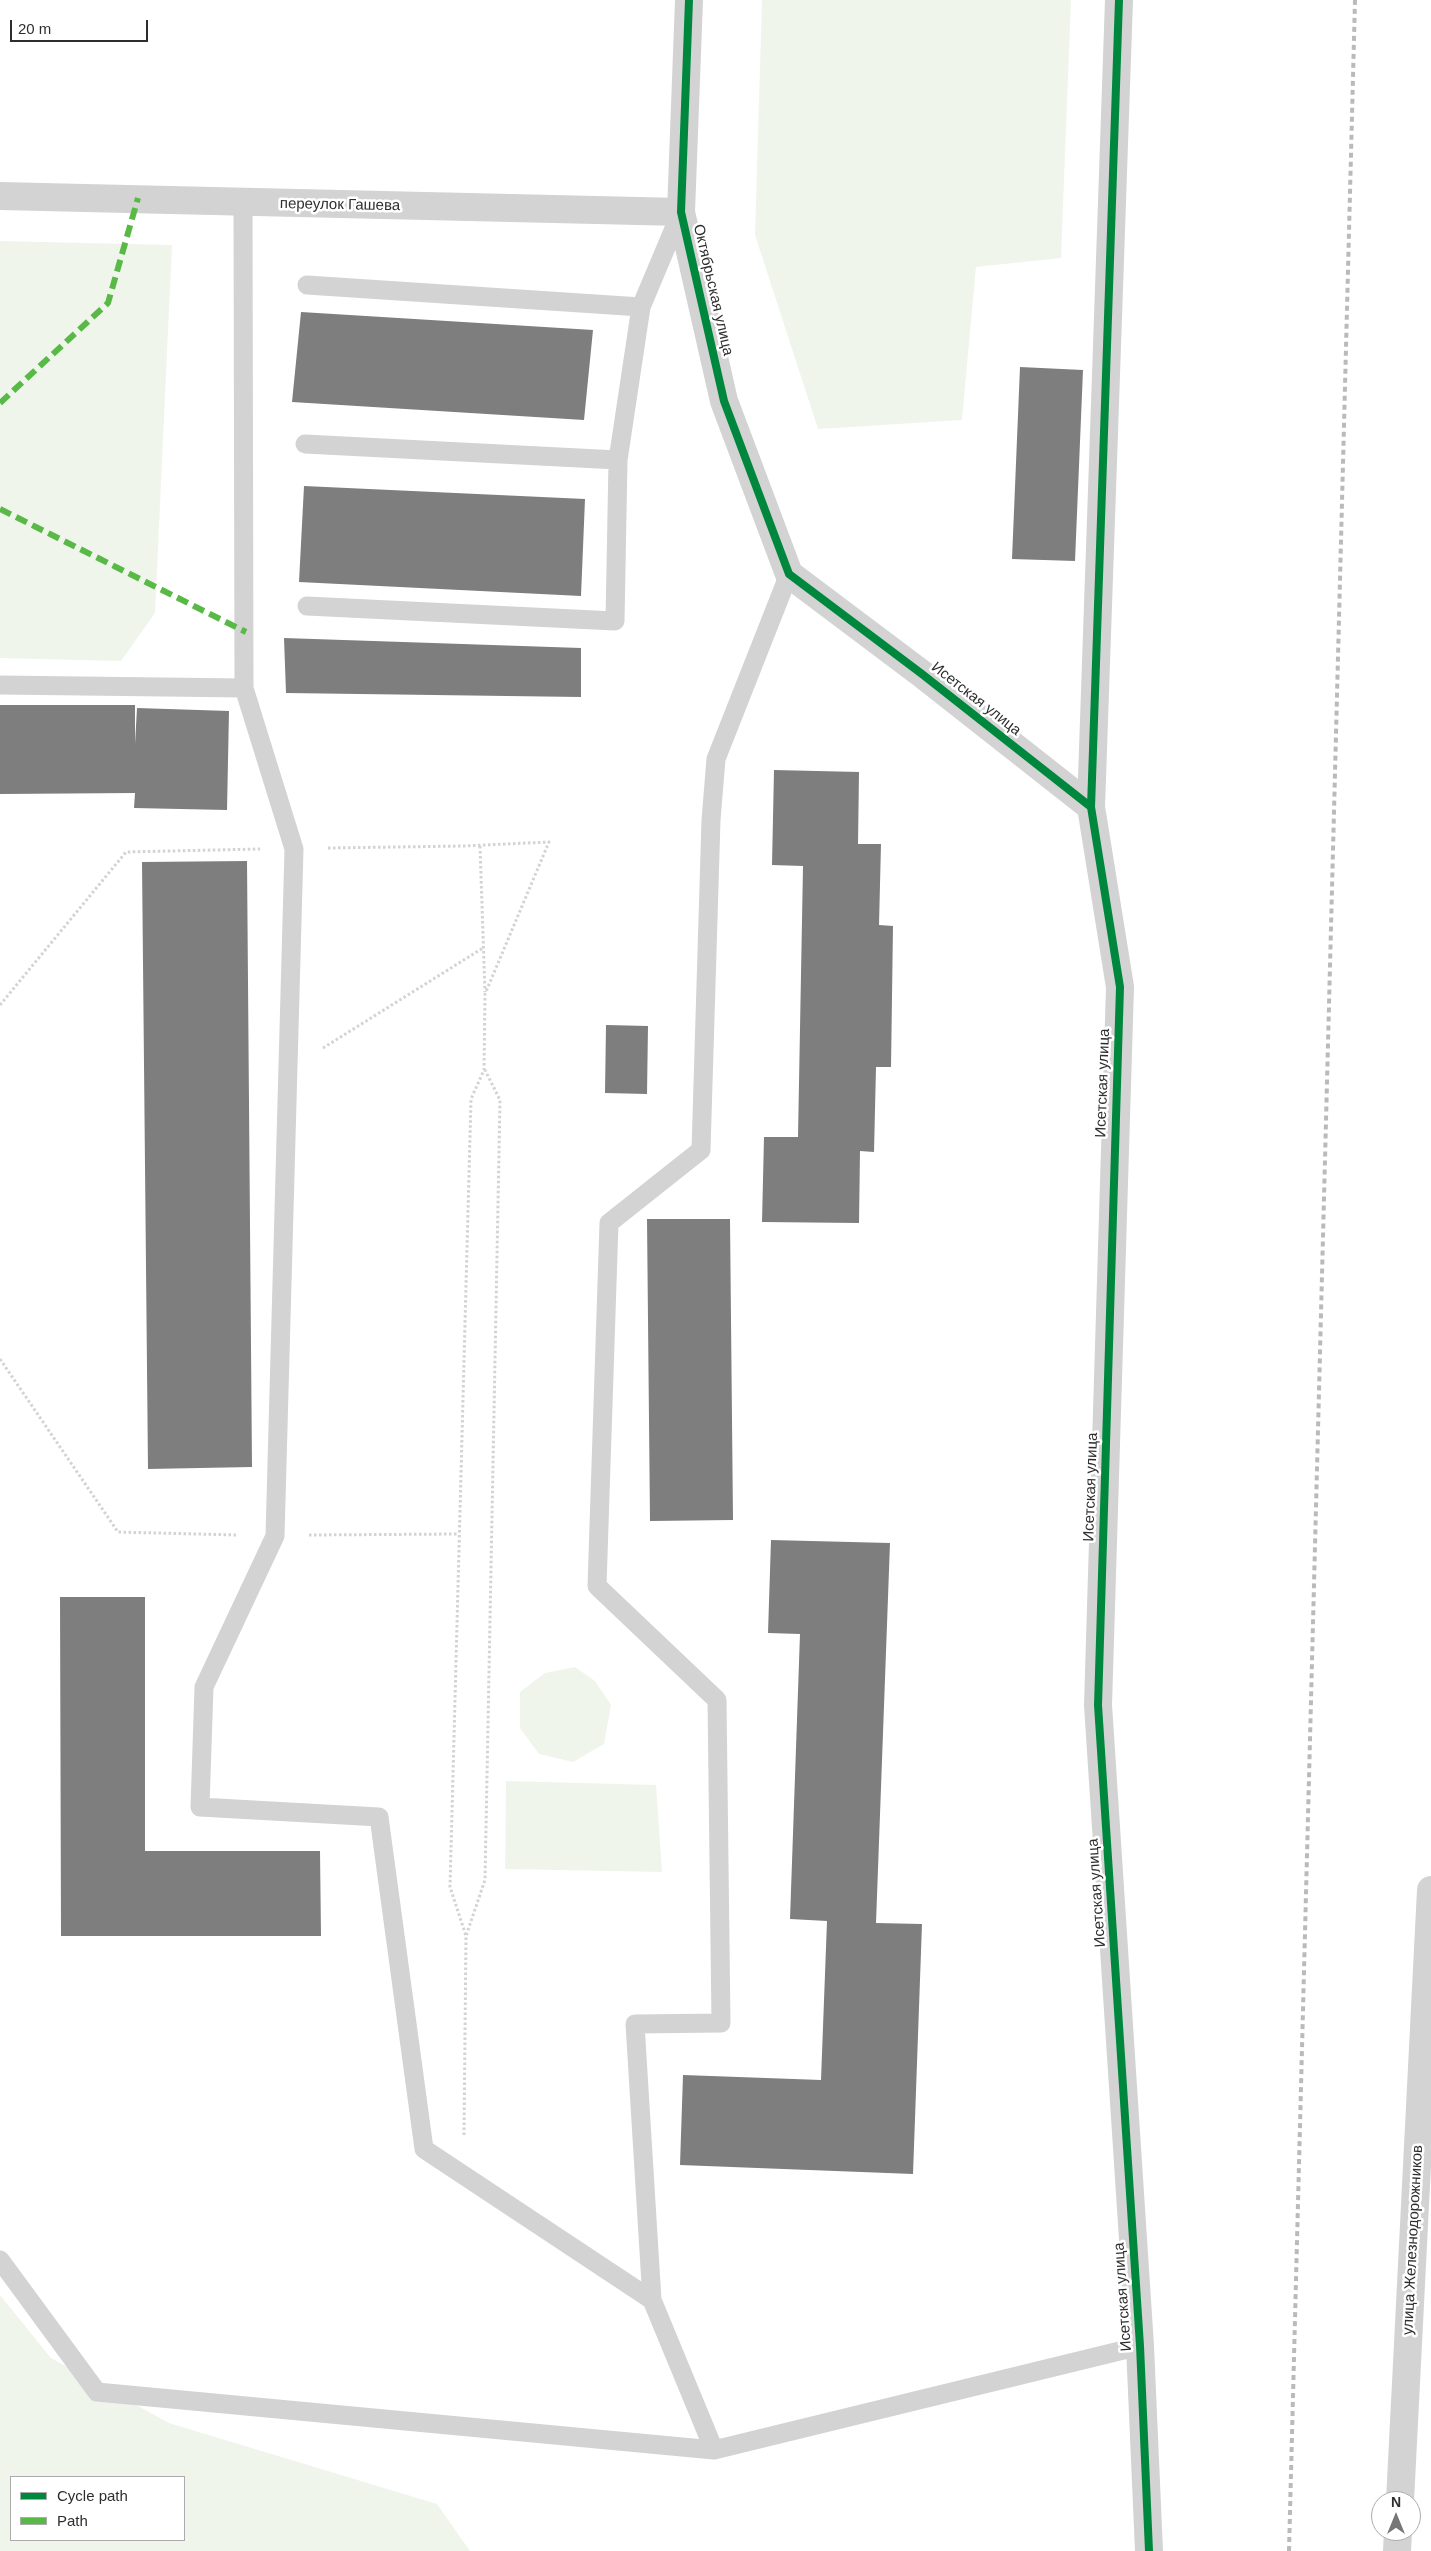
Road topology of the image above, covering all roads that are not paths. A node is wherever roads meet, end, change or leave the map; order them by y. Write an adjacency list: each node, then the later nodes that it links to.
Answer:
1 (689, 0): 5 (street, Октябрьская улица)
2 (1119, 0): 14 (street)
3 (0, 196): 4 (street, переулок Гашева)
4 (243, 202): 5 (street, переулок Гашева); 13 (lane)
5 (681, 212): 7 (lane); 10 (street, Октябрьская улица)
6 (307, 285): 7 (lane)
7 (642, 307): 9 (lane)
8 (305, 444): 9 (lane)
9 (618, 460): 11 (lane)
10 (789, 574): 14 (street, Исетская улица); 17 (lane)
11 (307, 606)
12 (0, 685): 13 (lane)
13 (244, 688): 17 (lane)
14 (1091, 807): 18 (street, Исетская улица)
15 (1431, 1890): 20 (street, улица Железнодорожников)
16 (0, 2260): 19 (lane)
17 (652, 2300): 19 (lane)
18 (1140, 2346): 19 (lane); 21 (street, Исетская улица)
19 (714, 2450)
20 (1401, 2491)
21 (1149, 2551)

